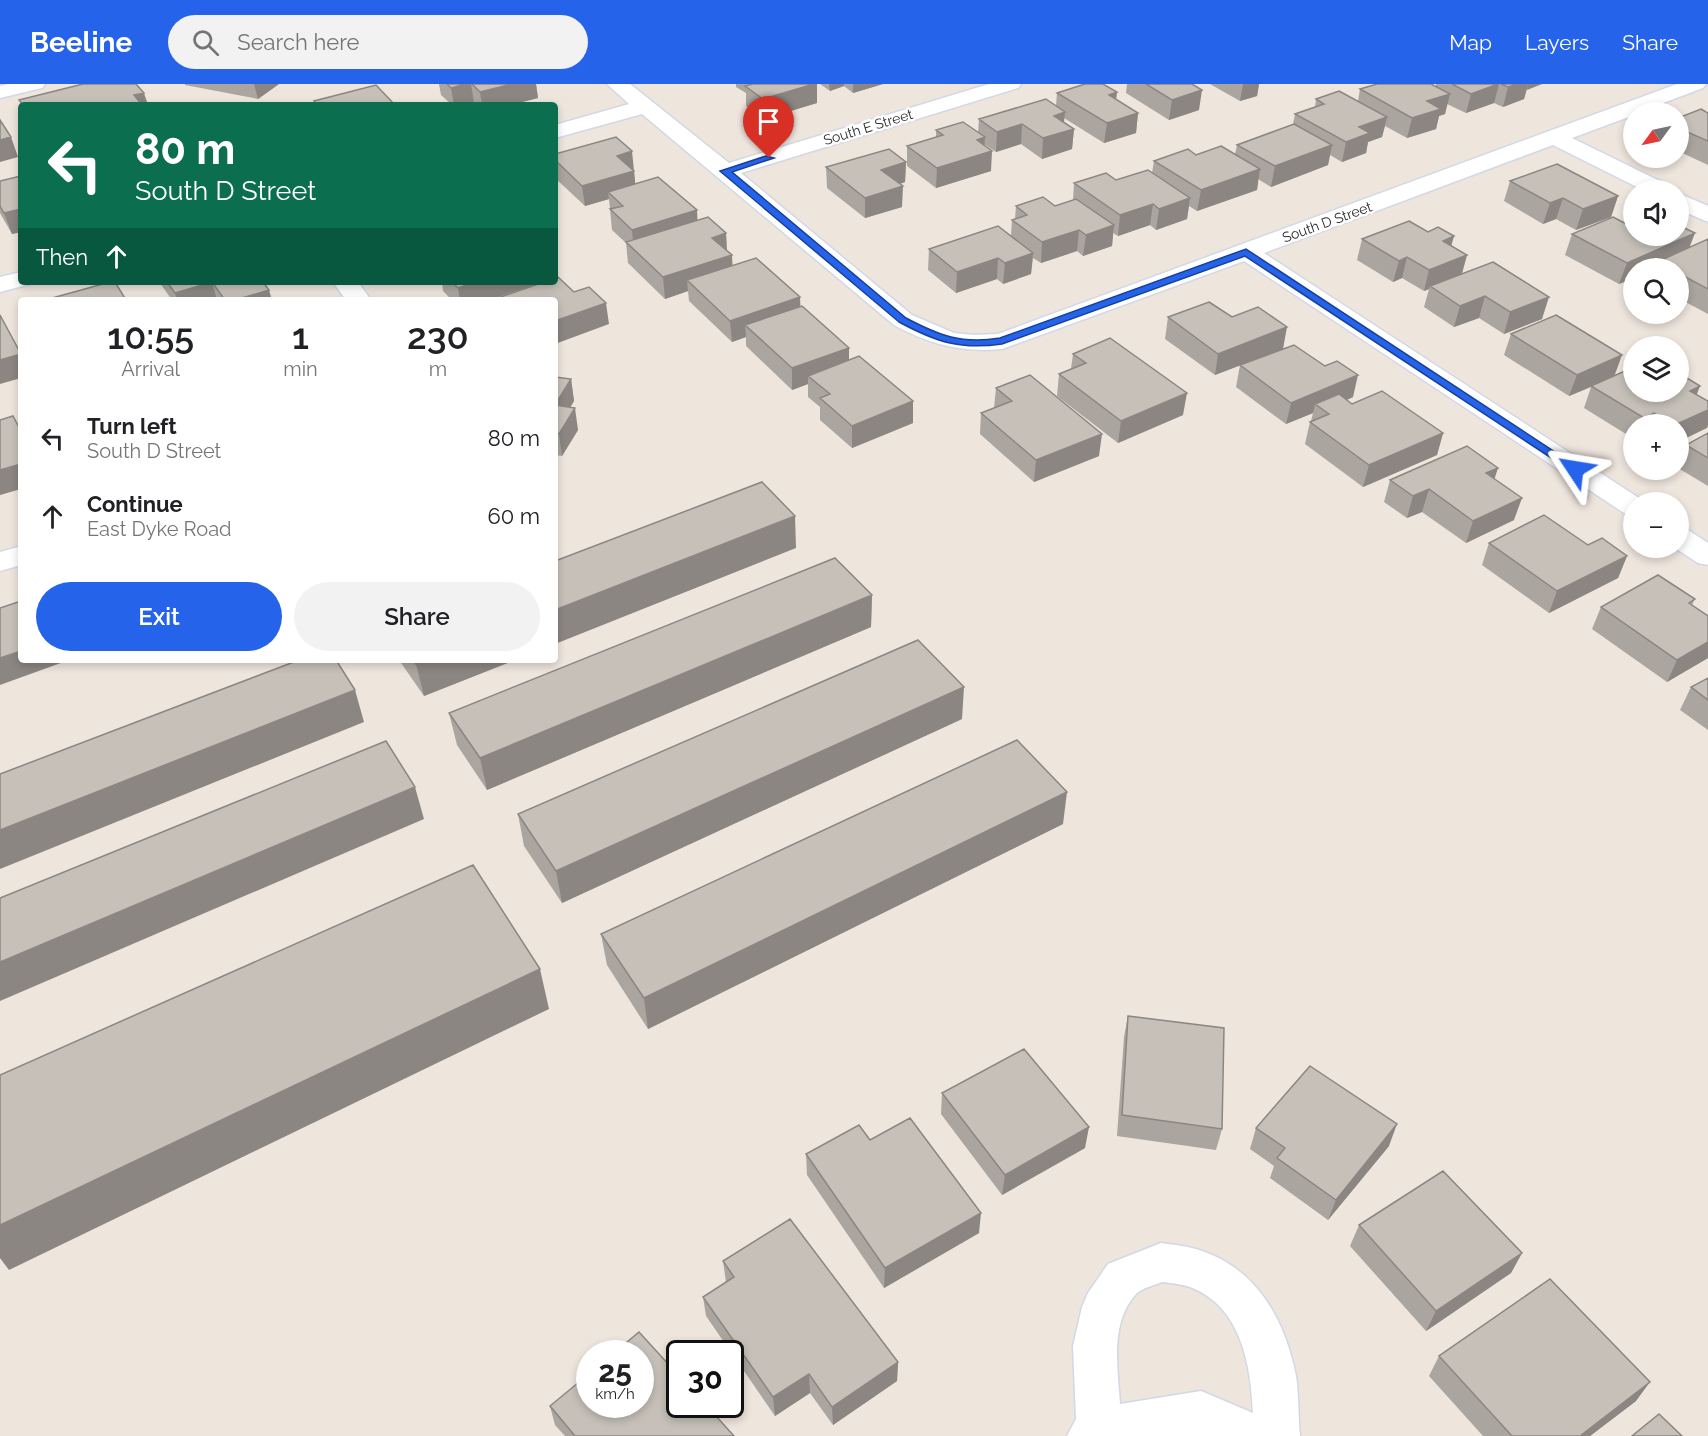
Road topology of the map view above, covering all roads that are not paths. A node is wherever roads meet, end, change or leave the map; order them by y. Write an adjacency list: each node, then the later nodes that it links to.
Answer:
1 (35, 84): 5 (street)
2 (617, 84): 6 (street, South D Street)
3 (1011, 84): 9 (street, South E Street)
4 (1696, 84): 8 (street, South D Street)
5 (0, 92)
6 (644, 107): 7 (street); 9 (street, South D Street)
7 (558, 131)
8 (1556, 138): 10 (street); 13 (street, South D Street)
9 (725, 171): 13 (street, South D Street)
10 (1640, 180)
11 (1689, 206): 12 (street)
12 (1708, 215)
13 (1246, 252): 18 (street)
14 (18, 280): 15 (street)
15 (0, 285)
16 (347, 285): 17 (street)
17 (357, 297)
18 (1623, 500)
19 (1689, 543): 21 (street)
20 (18, 556): 22 (street)
21 (1708, 556)
22 (0, 562)
23 (1094, 1433): 24 (street); 25 (street)
24 (1256, 1436)
25 (1277, 1436)

